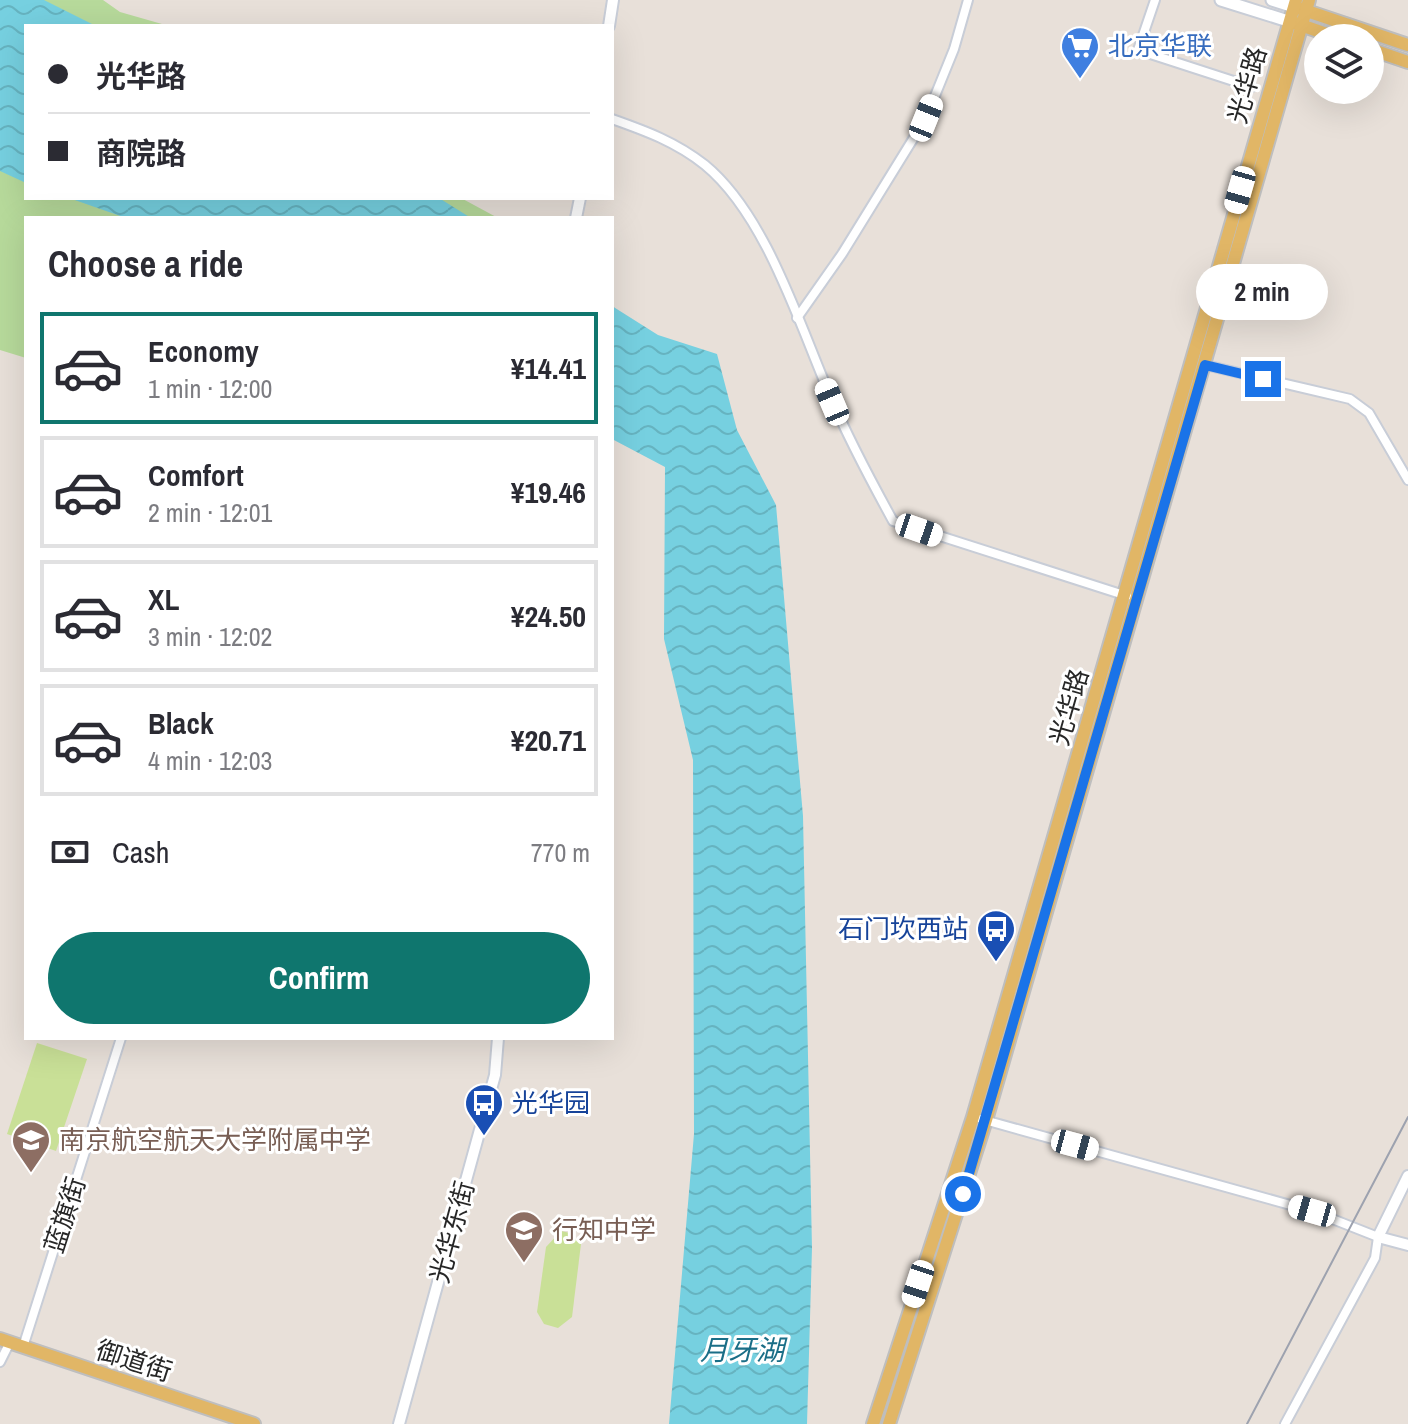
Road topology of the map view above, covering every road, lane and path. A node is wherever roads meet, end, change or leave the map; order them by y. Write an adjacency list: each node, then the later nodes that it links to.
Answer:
1 (613, 0): 8 (street)
2 (968, 0): 15 (street)
3 (1155, 0): 13 (street)
4 (1221, 0): 7 (main road)
5 (1272, 0): 6 (main road)
6 (1301, 4): 7 (main road, 光华路); 9 (main road, 光华路); 10 (main road)
7 (1288, 21): 9 (main road); 18 (main road, 光华路)
8 (609, 24)
9 (1302, 26): 16 (main road, 光华路)
10 (1408, 45)
11 (1384, 54): 12 (main road)
12 (1408, 62)
13 (1252, 87)
14 (614, 120): 15 (street)
15 (797, 318): 18 (street)
16 (1205, 365): 17 (street); 18 (main road, 光华路)
17 (1408, 480)
18 (1131, 598): 21 (main road, 光华路)
19 (120, 1040): 25 (street, 蓝旗街)
20 (498, 1040): 28 (street, 光华东街)
21 (979, 1118): 23 (street); 29 (main road, 光华路); 30 (main road, 光华路)
22 (1408, 1176): 23 (street)
23 (1378, 1237): 24 (street); 31 (street)
24 (1408, 1245)
25 (11, 1343): 26 (street, 蓝旗街); 27 (main road, 御道街)
26 (0, 1362)
27 (254, 1424)
28 (399, 1424)
29 (873, 1424)
30 (889, 1424)
31 (1285, 1424)

